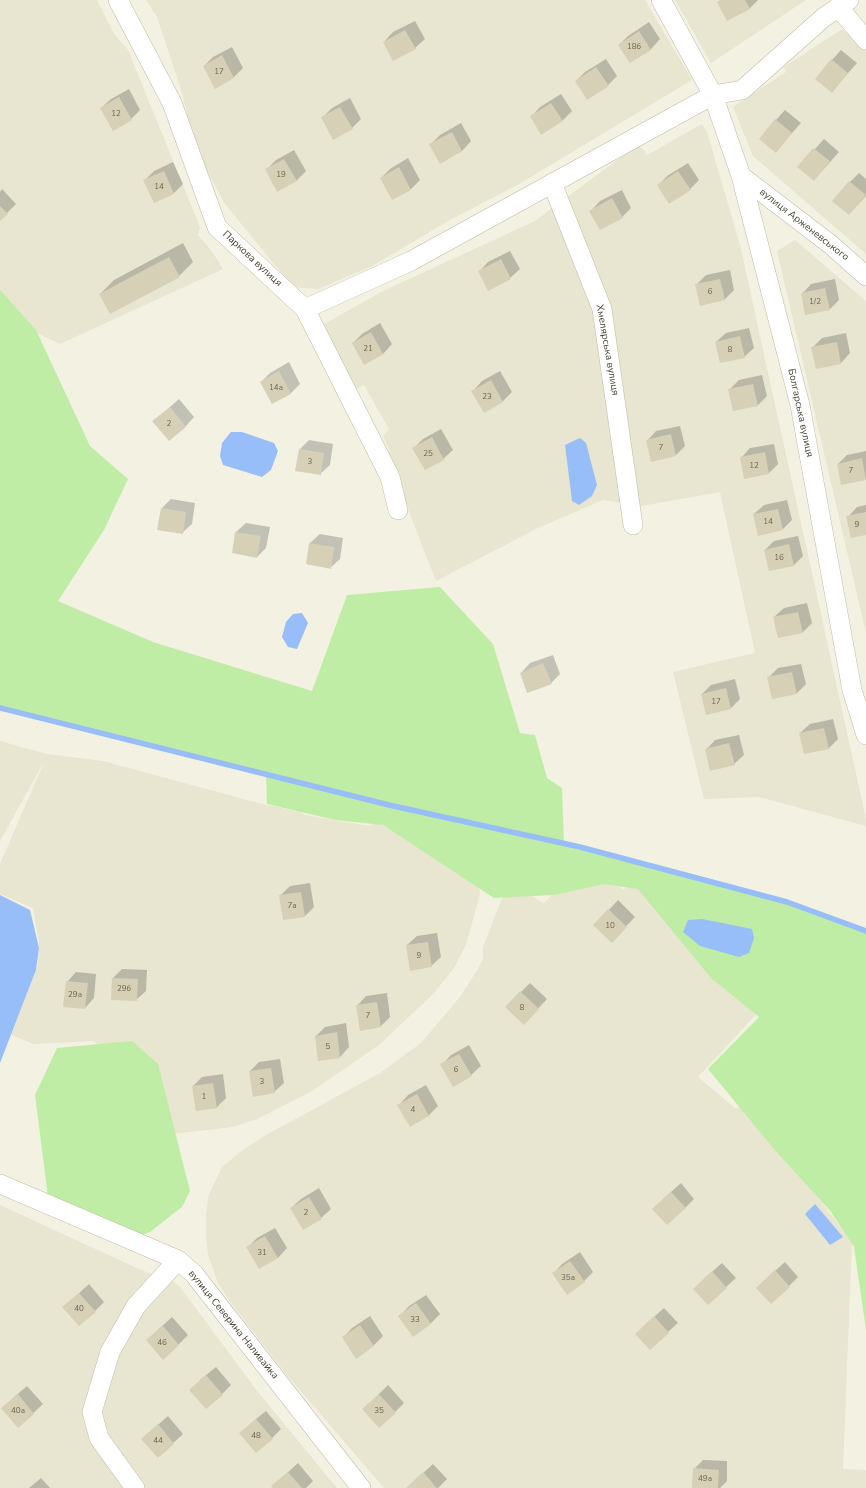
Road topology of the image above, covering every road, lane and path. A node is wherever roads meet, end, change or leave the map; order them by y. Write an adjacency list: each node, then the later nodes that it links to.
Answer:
1 (118, 0): 9 (street, Паркова вулиця)
2 (661, 0): 5 (street, Болгарська вулиця)
3 (843, 4): 4 (street); 5 (street)
4 (866, 40)
5 (713, 95): 6 (street, Болгарська вулиця); 7 (street)
6 (741, 176): 8 (street, вулиця Арженевського); 12 (street, Болгарська вулиця)
7 (552, 183): 9 (street); 11 (street, Хмелярська вулиця)
8 (866, 276)
9 (305, 309): 10 (street, Паркова вулиця)
10 (398, 510)
11 (633, 525)
12 (866, 735)
13 (0, 1184): 14 (street, вулиця Северина Наливайка)
14 (178, 1260): 15 (street); 16 (street, вулиця Северина Наливайка)
15 (135, 1488)
16 (361, 1488)

